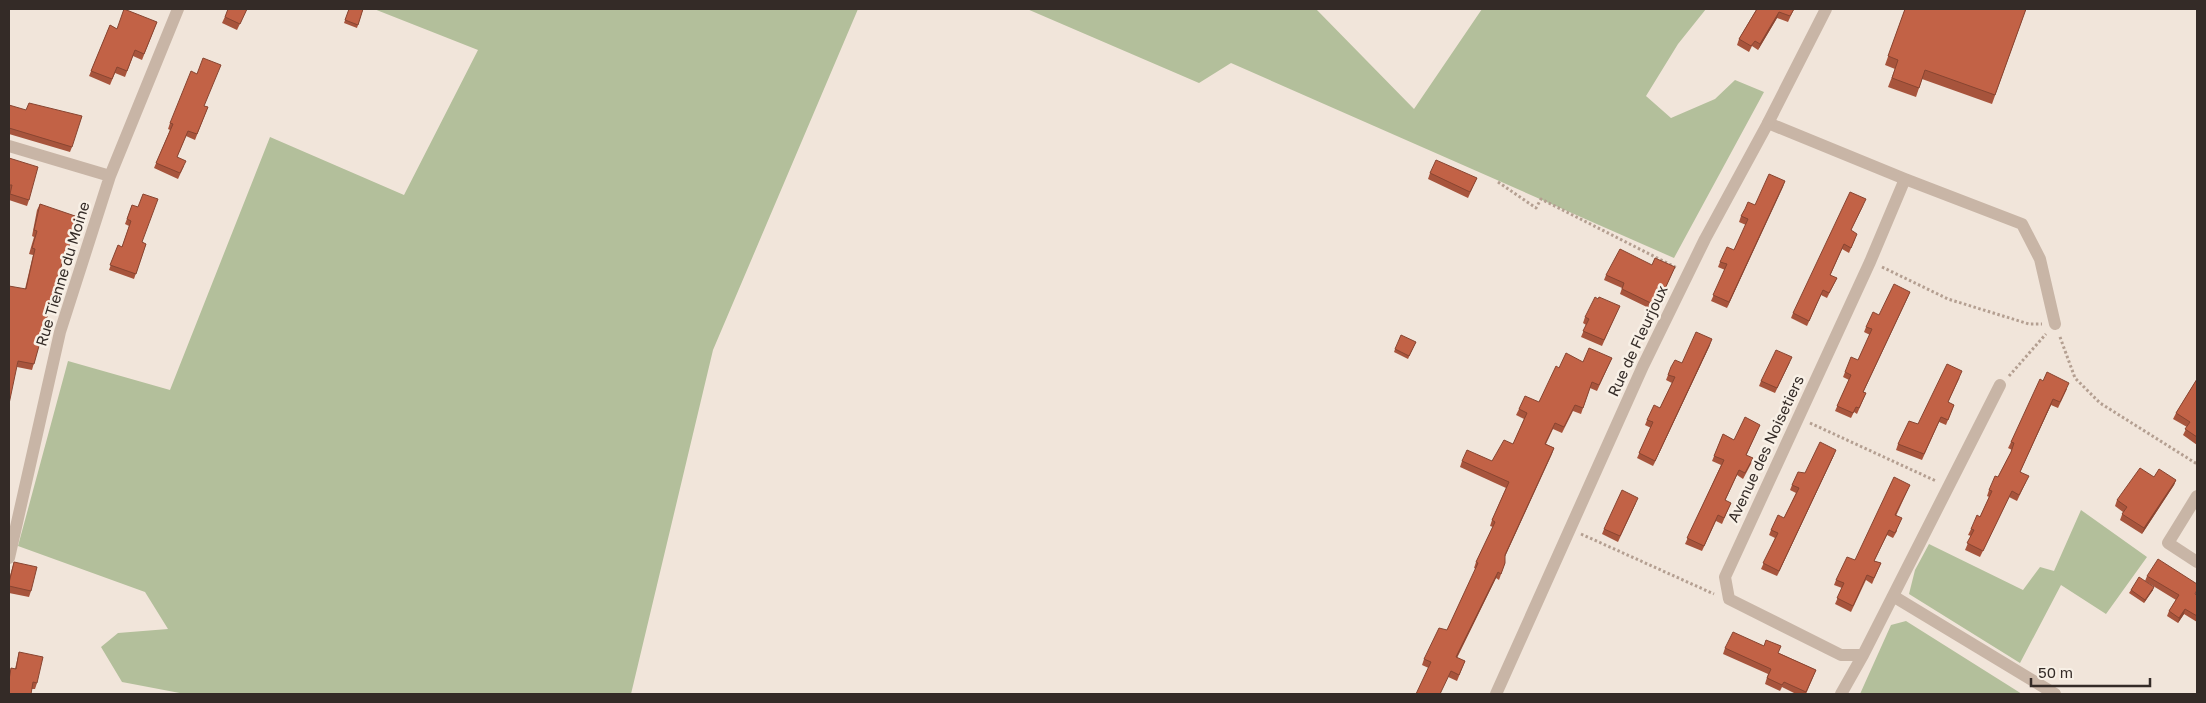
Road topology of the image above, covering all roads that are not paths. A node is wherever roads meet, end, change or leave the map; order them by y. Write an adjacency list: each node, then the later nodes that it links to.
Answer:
1 (178, 9): 5 (street, Rue Tienne du Moine)
2 (1826, 9): 3 (street, Rue de Fleurjoux)
3 (1768, 123): 6 (street); 14 (street, Rue de Fleurjoux)
4 (9, 146): 5 (street)
5 (110, 176): 10 (street, Rue Tienne du Moine)
6 (1905, 179): 7 (street); 13 (street, Avenue des Noisetiers)
7 (2055, 324)
8 (2000, 385): 12 (street)
9 (2197, 496): 11 (street)
10 (9, 558)
11 (2197, 562)
12 (1893, 596): 13 (street); 16 (street)
13 (1863, 655): 15 (street)
14 (1496, 694)
15 (1841, 694)
16 (2055, 694)

